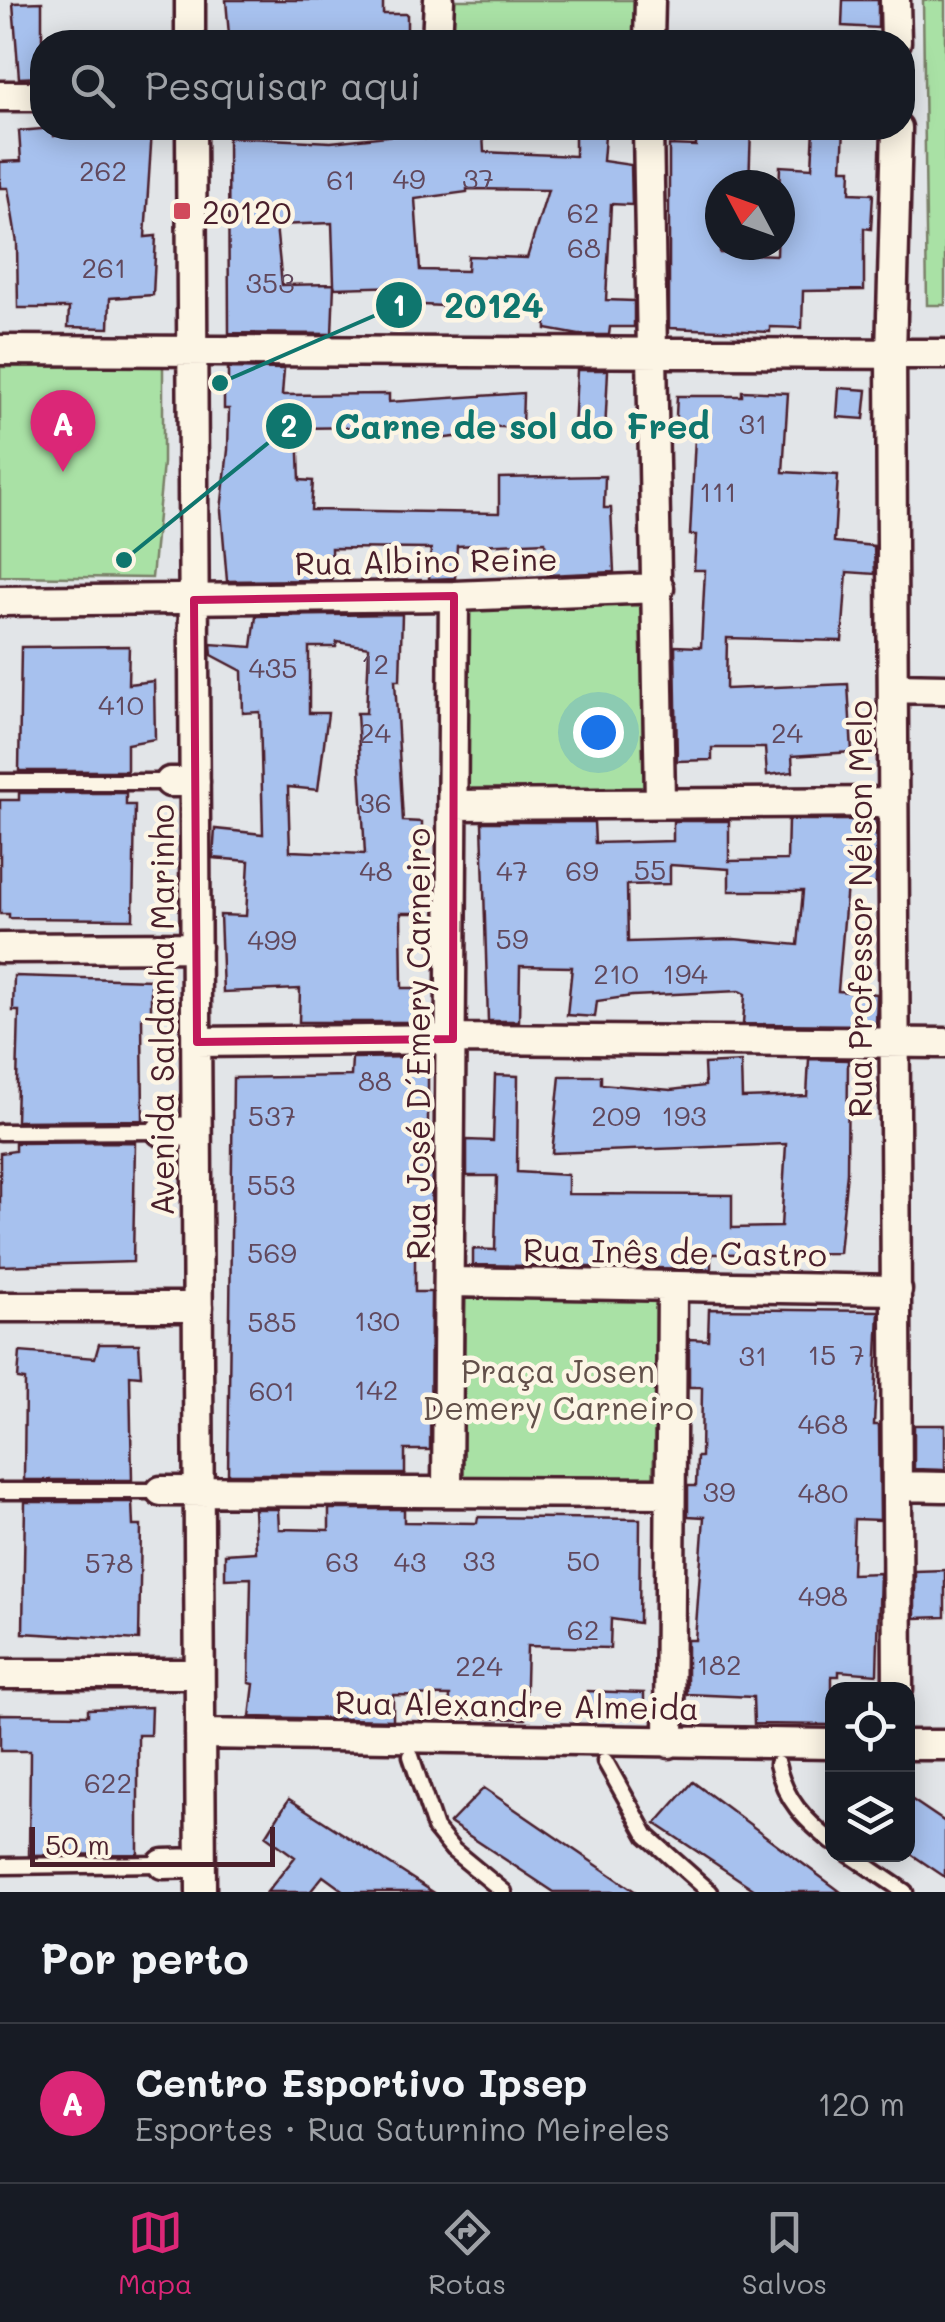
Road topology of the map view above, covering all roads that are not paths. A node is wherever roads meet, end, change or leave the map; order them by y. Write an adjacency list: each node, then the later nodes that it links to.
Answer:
1 (190, 0): 5 (street)
2 (439, 0): 6 (street)
3 (650, 0): 7 (street)
4 (895, 0): 8 (street)
5 (190, 30)
6 (438, 30)
7 (649, 30)
8 (896, 30)
9 (0, 96): 10 (street)
10 (30, 96)
11 (190, 140): 15 (street, Avenida Saldanha Marinho)
12 (648, 140): 18 (street)
13 (897, 140): 16 (street, Rua Professor Nélson Melo)
14 (0, 350): 15 (street)
15 (193, 350): 18 (street); 21 (street, Avenida Saldanha Marinho)
16 (891, 354): 17 (street); 18 (street); 23 (street, Rua Professor Nélson Melo)
17 (945, 354)
18 (649, 355): 19 (street)
19 (658, 588): 20 (street, Rua Albino Reine); 27 (street)
20 (454, 596): 21 (street, Rua Albino Reine); 29 (street, Rua José D´Emery Carneiro)
21 (194, 600): 22 (street, Rua Albino Reine); 26 (street, Avenida Saldanha Marinho)
22 (0, 601)
23 (894, 688): 24 (street); 28 (street, Rua Professor Nélson Melo)
24 (945, 690)
25 (0, 782): 26 (lane)
26 (182, 782): 30 (street, Avenida Saldanha Marinho)
27 (660, 801): 28 (street); 29 (street)
28 (892, 802): 34 (street, Rua Professor Nélson Melo)
29 (453, 805): 32 (street, Rua José D´Emery Carneiro)
30 (196, 947): 31 (street); 33 (street, Avenida Saldanha Marinho)
31 (0, 948)
32 (452, 1039): 33 (street); 34 (street); 39 (street, Rua José D´Emery Carneiro)
33 (196, 1042): 38 (street, Avenida Saldanha Marinho)
34 (893, 1042): 35 (street); 41 (street, Rua Professor Nélson Melo)
35 (945, 1043)
36 (161, 1131): 37 (lane); 38 (street)
37 (0, 1132)
38 (195, 1132): 43 (street, Avenida Saldanha Marinho)
39 (452, 1282): 40 (street, Rua Inês de Castro); 49 (street, Rua José D´Emery Carneiro)
40 (672, 1287): 41 (street, Rua Inês de Castro); 50 (street)
41 (897, 1290): 44 (street, Rua Professor Nélson Melo)
42 (0, 1306): 43 (street)
43 (198, 1308): 46 (street, Avenida Saldanha Marinho)
44 (898, 1486): 45 (street); 53 (street, Rua Professor Nélson Melo)
45 (945, 1487)
46 (199, 1490): 48 (street); 49 (street); 52 (street, Avenida Saldanha Marinho)
47 (0, 1491): 48 (lane)
48 (161, 1491)
49 (448, 1491): 50 (street)
50 (669, 1493): 55 (street)
51 (0, 1674): 52 (street)
52 (199, 1674): 54 (street, Avenida Saldanha Marinho)
53 (898, 1682)
54 (200, 1734): 59 (street, Rua Alexandre Almeida); 64 (street, Avenida Saldanha Marinho)
55 (668, 1744): 60 (street, Rua Alexandre Almeida); 61 (street, Rua Alexandre Almeida)
56 (825, 1745): 61 (street, Rua Alexandre Almeida)
57 (915, 1745): 58 (street)
58 (945, 1745)
59 (403, 1746): 60 (street, Rua Alexandre Almeida); 68 (lane)
60 (599, 1751): 69 (lane)
61 (776, 1754): 62 (lane)
62 (825, 1835)
63 (861, 1862): 70 (lane)
64 (200, 1863): 65 (street); 67 (street, Avenida Saldanha Marinho)
65 (164, 1864): 66 (lane)
66 (0, 1866)
67 (201, 1892)
68 (504, 1892)
69 (710, 1892)
70 (905, 1892)

